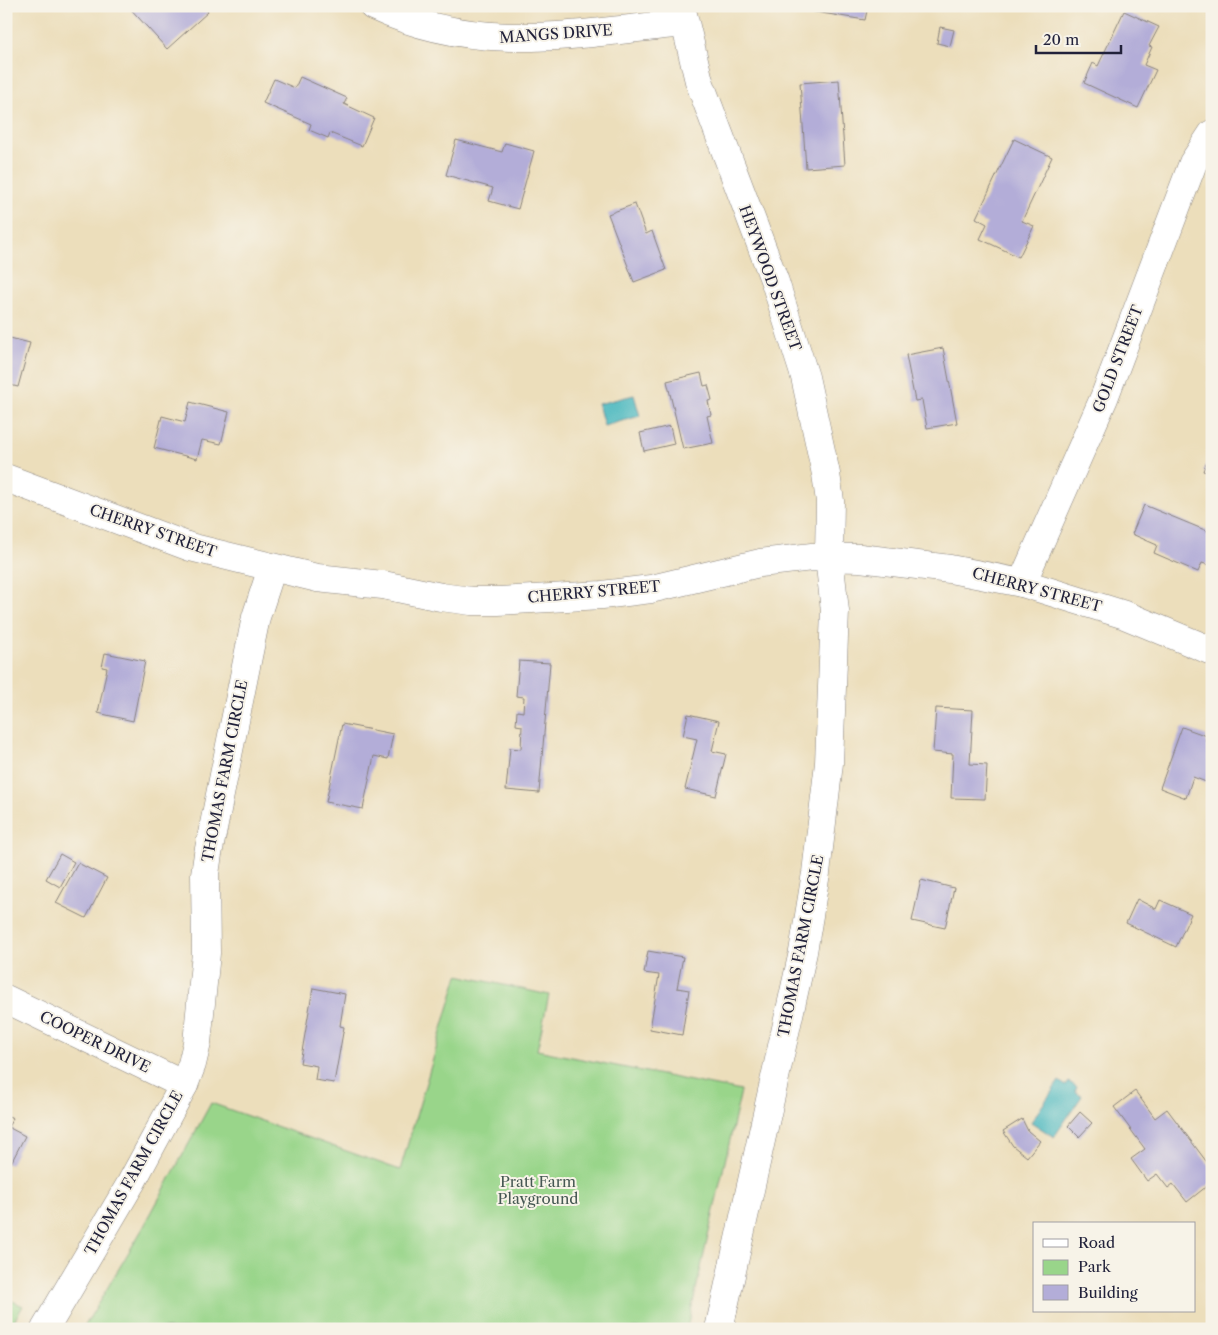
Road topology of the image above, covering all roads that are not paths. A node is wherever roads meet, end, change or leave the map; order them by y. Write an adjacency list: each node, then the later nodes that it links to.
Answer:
1 (374, 6): 2 (street, MANGS DRIVE)
2 (682, 15): 5 (street, HEYWOOD STREET)
3 (1212, 134): 7 (street, GOLD STREET)
4 (6, 478): 6 (street, CHERRY STREET)
5 (829, 557): 6 (street, CHERRY STREET); 7 (street, CHERRY STREET); 12 (street, THOMAS FARM CIRCLE)
6 (272, 568): 10 (street, THOMAS FARM CIRCLE)
7 (1022, 583): 8 (street, CHERRY STREET)
8 (1212, 651)
9 (6, 999): 10 (street, COOPER DRIVE)
10 (184, 1085): 11 (street, THOMAS FARM CIRCLE)
11 (45, 1329)
12 (718, 1329)

